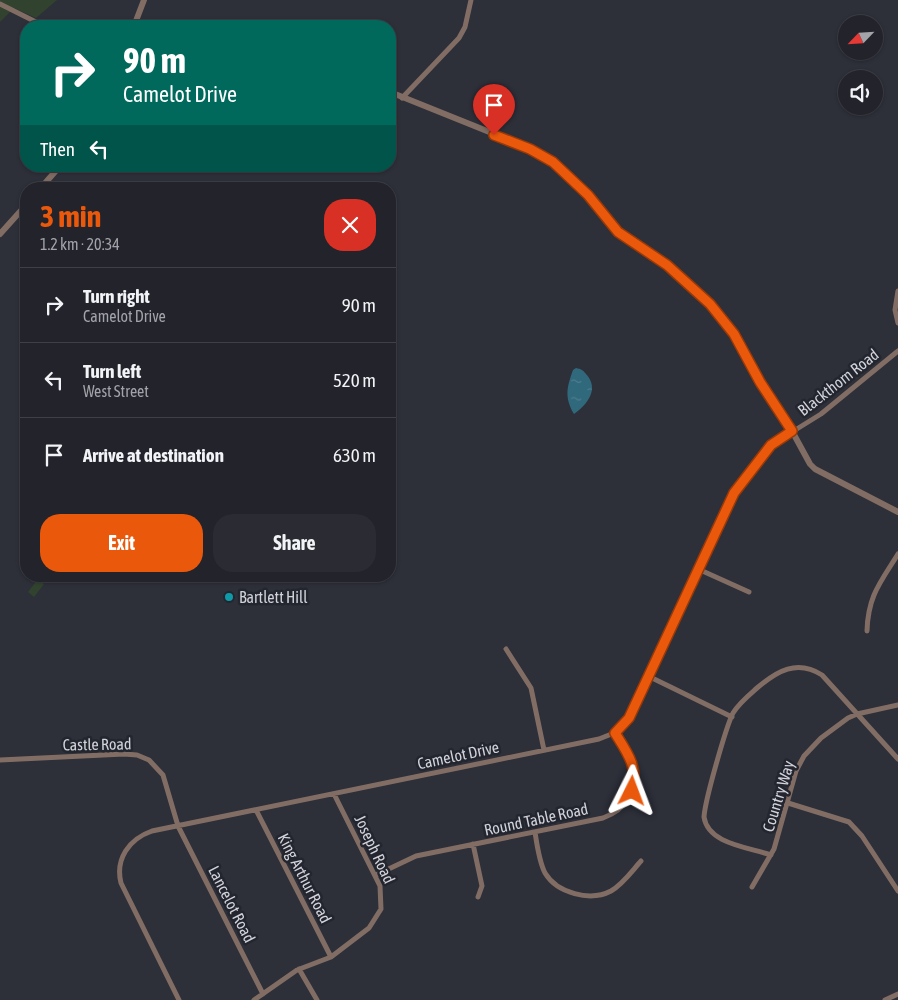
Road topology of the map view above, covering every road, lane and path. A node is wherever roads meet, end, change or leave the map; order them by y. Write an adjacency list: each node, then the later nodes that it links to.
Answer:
1 (144, 0): 5 (street)
2 (471, 0): 7 (street)
3 (0, 4): 4 (street)
4 (32, 20)
5 (136, 20)
6 (396, 95): 7 (street)
7 (402, 98): 15 (street)
8 (55, 172): 9 (street)
9 (46, 182)
10 (20, 212): 11 (street)
11 (0, 234)
12 (898, 291): 13 (street)
13 (898, 323)
14 (898, 351): 15 (street, Blackthorn Road)
15 (792, 431): 16 (street); 18 (street)
16 (898, 512)
17 (898, 554): 20 (street)
18 (698, 569): 19 (street); 22 (street)
19 (749, 592)
20 (867, 632)
21 (506, 648): 27 (street)
22 (648, 676): 25 (street); 26 (street)
23 (898, 706): 24 (street, Country Way)
24 (857, 714): 25 (street); 28 (street); 31 (street, Country Way)
25 (732, 717): 36 (street)
26 (615, 733): 27 (street, Camelot Drive); 34 (street, Round Table Road)
27 (544, 750): 30 (street, Camelot Drive)
28 (898, 759)
29 (0, 760): 33 (street, Castle Road)
30 (334, 794): 32 (street, Camelot Drive); 38 (street, Joseph Road)
31 (788, 803): 36 (street, Country Way); 40 (street)
32 (256, 810): 33 (street, Camelot Drive); 42 (street, King Arthur Road)
33 (178, 826): 44 (street, Lancelot Road); 46 (street, Camelot Drive)
34 (535, 832): 35 (street, Round Table Road); 37 (street)
35 (473, 844): 38 (street, Round Table Road); 41 (street)
36 (771, 855): 39 (street, Country Way)
37 (641, 861)
38 (376, 875): 42 (street, Joseph Road)
39 (752, 887)
40 (898, 891)
41 (478, 897)
42 (331, 957): 43 (street, Joseph Road)
43 (299, 969): 44 (street, Joseph Road); 48 (street)
44 (263, 994): 47 (street, Joseph Road)
45 (898, 994): 49 (street)
46 (179, 1000)
47 (254, 1000)
48 (317, 1000)
49 (885, 1000)

